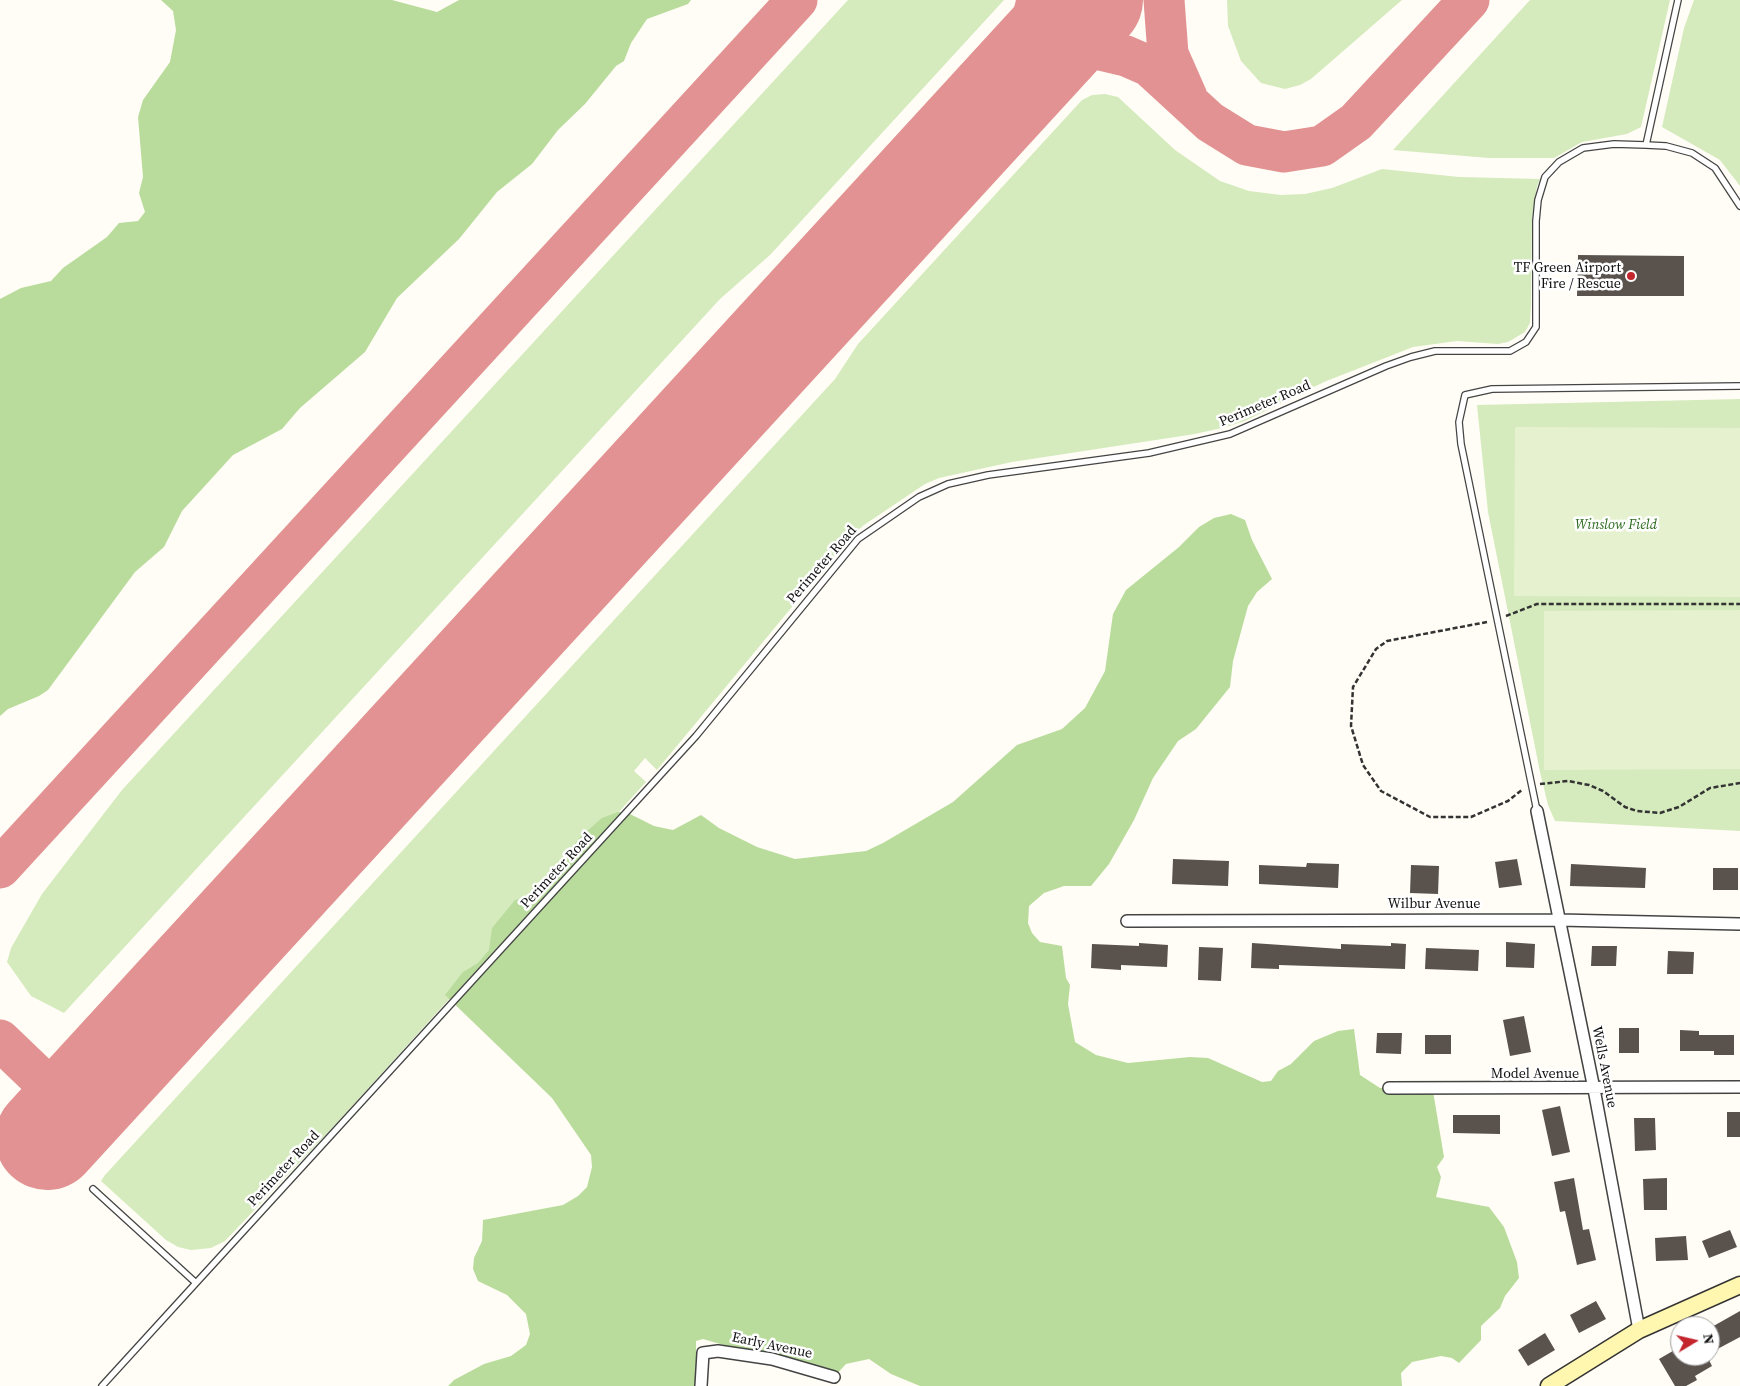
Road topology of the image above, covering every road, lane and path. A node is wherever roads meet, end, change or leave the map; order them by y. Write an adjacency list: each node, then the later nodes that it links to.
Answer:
1 (1678, 0): 2 (lane)
2 (1646, 145): 3 (lane, Perimeter Road); 13 (lane, Perimeter Road)
3 (1740, 206)
4 (1740, 386): 5 (lane)
5 (1537, 811): 6 (street, Wells Avenue)
6 (1559, 920): 7 (street, Wilbur Avenue); 8 (street, Wilbur Avenue); 11 (street, Wells Avenue)
7 (1127, 921)
8 (1740, 924)
9 (1740, 1087): 11 (street, Model Avenue)
10 (1390, 1088): 11 (street, Model Avenue)
11 (1594, 1089): 15 (street, Wells Avenue)
12 (93, 1190): 13 (lane)
13 (196, 1283): 17 (lane, Perimeter Road)
14 (1740, 1285): 15 (street)
15 (1638, 1330): 19 (street)
16 (834, 1376): 18 (street, Early Avenue)
17 (102, 1386)
18 (701, 1386)
19 (1549, 1386)

